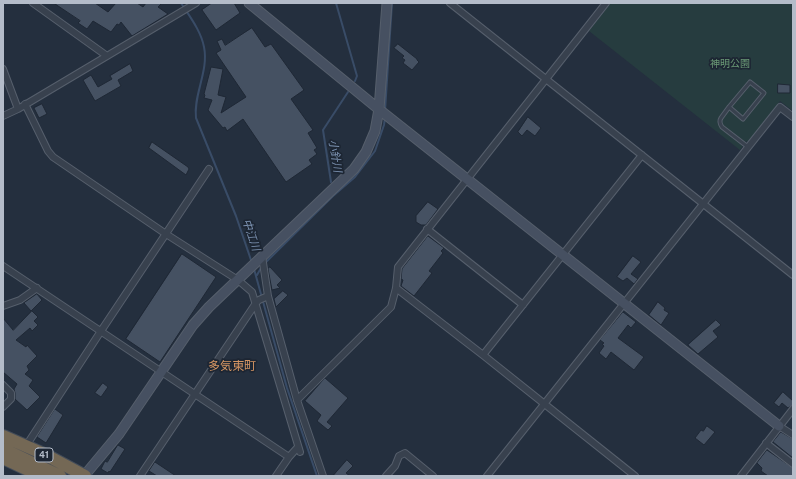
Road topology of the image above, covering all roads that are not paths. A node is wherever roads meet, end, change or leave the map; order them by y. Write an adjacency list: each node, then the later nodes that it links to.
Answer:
1 (33, 3): 7 (street)
2 (196, 3): 7 (street)
3 (249, 3): 13 (street)
4 (387, 3): 13 (street)
5 (450, 3): 9 (street)
6 (606, 3): 9 (street)
7 (107, 56): 10 (street)
8 (3, 69): 12 (street)
9 (546, 79): 17 (street); 19 (street)
10 (25, 104): 12 (street); 22 (street)
11 (729, 107): 11 (lane); 16 (lane)
12 (18, 109): 14 (street)
13 (380, 110): 19 (street); 24 (street)
14 (3, 116)
15 (793, 117): 16 (street)
16 (748, 147): 20 (street)
17 (642, 155): 20 (street); 23 (street)
18 (209, 169): 22 (street)
19 (467, 179): 21 (street); 23 (street)
20 (703, 203): 26 (street); 32 (street)
21 (427, 229): 29 (street); 33 (street)
22 (166, 234): 27 (street); 35 (street)
23 (563, 255): 32 (street); 33 (street)
24 (260, 258): 27 (street); 30 (street)
25 (3, 266): 28 (street)
26 (793, 275)
27 (238, 280): 31 (street); 37 (street)
28 (37, 288): 34 (street); 35 (street)
29 (396, 288): 36 (street); 40 (street)
30 (268, 296): 31 (street); 40 (street)
31 (257, 301): 39 (street); 51 (street)
32 (623, 303): 41 (street); 44 (street)
33 (523, 305): 36 (street)
34 (3, 306)
35 (101, 331): 37 (street); 49 (street)
36 (483, 355): 41 (street)
37 (161, 371): 39 (street); 58 (street)
38 (3, 385): 42 (street)
39 (195, 394): 51 (street); 59 (street)
40 (297, 400): 61 (street)
41 (544, 404): 64 (street); 65 (street)
42 (3, 407)
43 (793, 409): 44 (street)
44 (779, 426): 45 (street); 48 (street)
45 (793, 435)
46 (3, 436): 49 (highway, 41)
47 (3, 440): 58 (highway)
48 (766, 443): 53 (street); 66 (street)
49 (26, 446): 58 (highway, 41)
50 (3, 449): 57 (highway)
51 (289, 457): 60 (street)
52 (3, 458): 56 (highway)
53 (793, 464)
54 (3, 465): 55 (highway)
55 (26, 476)
56 (41, 476)
57 (60, 476)
58 (83, 476)
59 (140, 476)
60 (276, 476)
61 (323, 476)
62 (386, 476): 63 (street)
63 (433, 476)
64 (487, 476)
65 (635, 476)
66 (741, 476)

